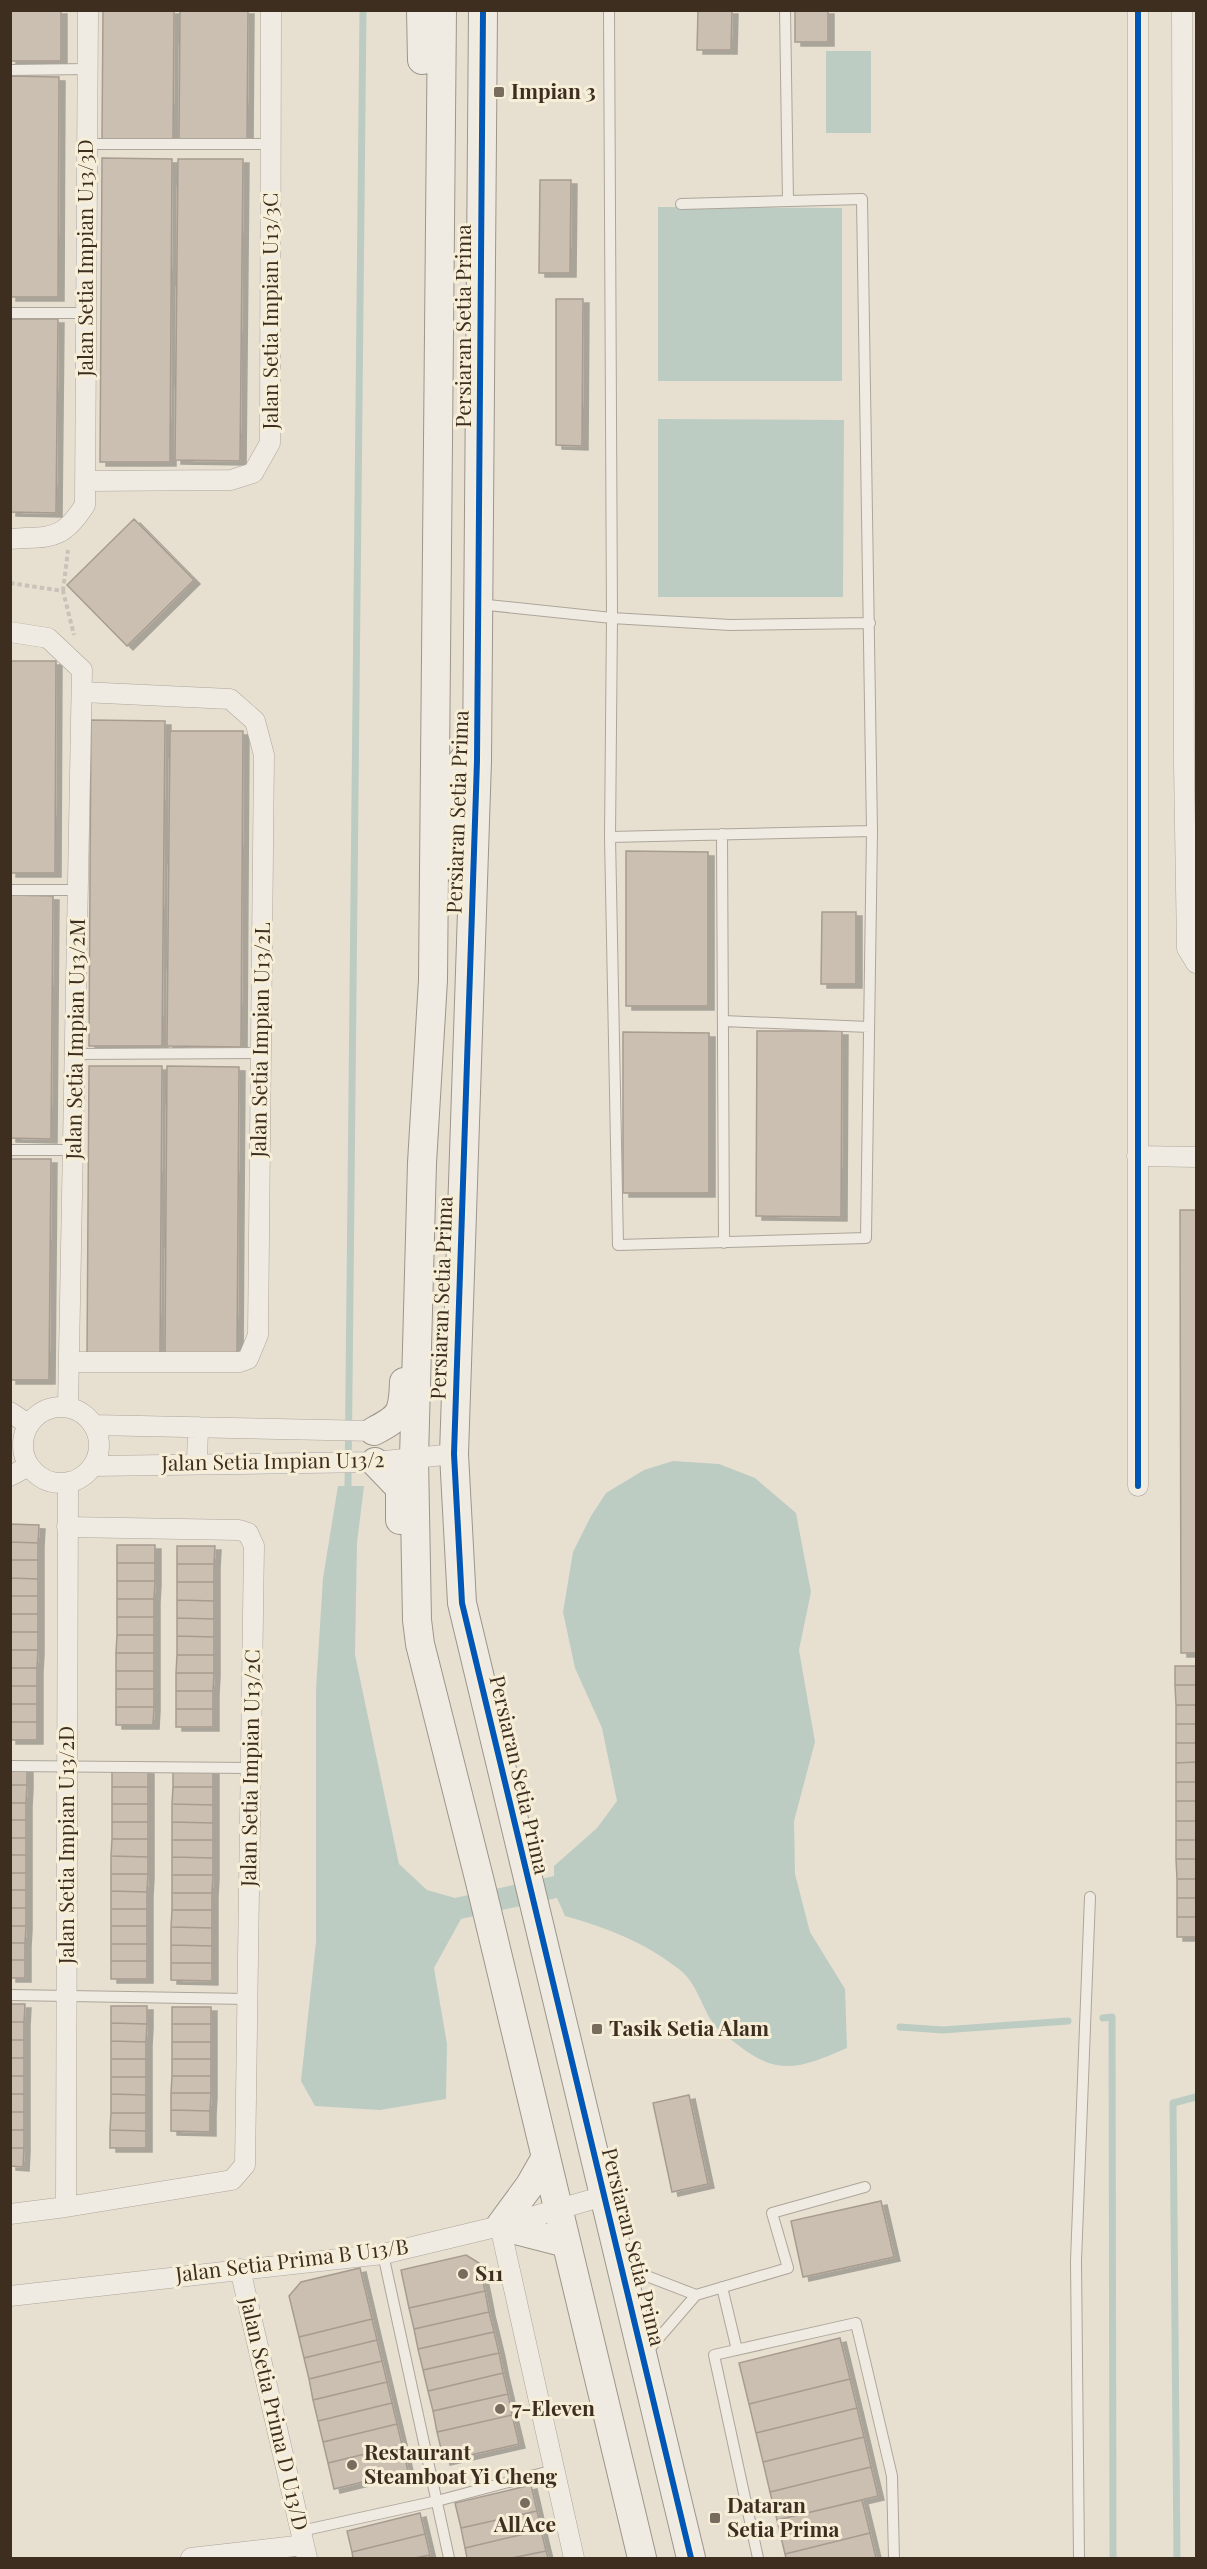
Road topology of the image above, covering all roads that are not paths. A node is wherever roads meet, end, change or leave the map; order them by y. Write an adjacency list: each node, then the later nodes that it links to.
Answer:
1 (88, 10): 10 (street, Jalan Setia Impian U13/3D)
2 (271, 10): 13 (street, Jalan Setia Impian U13/3C)
3 (422, 10): 16 (street)
4 (442, 10): 16 (street, Persiaran Setia Prima)
5 (483, 10): 21 (street, Persiaran Setia Prima)
6 (609, 10): 22 (lane)
7 (785, 10): 14 (lane)
8 (1138, 10): 41 (street)
9 (1182, 10): 27 (street)
10 (88, 69): 11 (lane); 12 (street, Jalan Setia Impian U13/3D)
11 (10, 70)
12 (87, 144): 13 (lane); 18 (street, Jalan Setia Impian U13/3D)
13 (271, 144): 19 (street, Jalan Setia Impian U13/3C)
14 (788, 201): 15 (lane); 23 (lane)
15 (681, 204)
16 (439, 213): 34 (street, Persiaran Setia Prima)
17 (10, 313): 18 (lane)
18 (86, 313): 19 (street, Jalan Setia Impian U13/3D)
19 (85, 481): 20 (street, Jalan Setia Impian U13/3D)
20 (10, 539)
21 (478, 604): 22 (lane); 26 (street, Persiaran Setia Prima)
22 (612, 618): 23 (lane); 30 (lane)
23 (870, 623): 28 (lane)
24 (10, 632): 25 (street, Jalan Setia Impian U13/2M)
25 (82, 692): 32 (street, Jalan Setia Impian U13/2M); 37 (street, Jalan Setia Impian U13/2L)
26 (477, 760): 34 (street); 52 (street, Persiaran Setia Prima)
27 (1190, 766): 33 (street)
28 (872, 831): 29 (lane); 36 (lane)
29 (722, 834): 30 (lane); 35 (lane)
30 (610, 837): 44 (lane)
31 (10, 890): 32 (lane)
32 (78, 890): 38 (street, Jalan Setia Impian U13/2M)
33 (1197, 963)
34 (433, 980): 43 (street, Persiaran Setia Prima)
35 (723, 1021): 36 (lane); 44 (lane)
36 (869, 1027): 44 (lane)
37 (261, 1053): 38 (lane); 45 (street, Jalan Setia Impian U13/2L)
38 (75, 1054): 40 (street, Jalan Setia Impian U13/2M)
39 (10, 1150): 40 (lane)
40 (74, 1150): 45 (street, Jalan Setia Impian U13/2M)
41 (1137, 1156): 42 (street); 60 (street)
42 (1197, 1157)
43 (422, 1164): 51 (street); 53 (street, Persiaran Setia Prima)
44 (724, 1244)
45 (69, 1362): 46 (street, Jalan Setia Impian U13/2M)
46 (68, 1407): 48 (street); 49 (street)
47 (10, 1412): 48 (street)
48 (28, 1425): 56 (street)
49 (93, 1425): 50 (street, Jalan Setia Impian U13/2); 57 (street)
50 (198, 1428): 51 (street, Jalan Setia Impian U13/2); 55 (street)
51 (374, 1431)
52 (454, 1454): 53 (street, Jalan Setia Impian U13/2); 72 (street, Persiaran Setia Prima)
53 (414, 1458): 54 (street, Jalan Setia Impian U13/2); 62 (street, Persiaran Setia Prima)
54 (374, 1462): 55 (street, Jalan Setia Impian U13/2); 62 (street)
55 (197, 1463): 57 (street, Jalan Setia Impian U13/2)
56 (29, 1466): 58 (street); 59 (street)
57 (93, 1466): 59 (street)
58 (10, 1476)
59 (68, 1482): 61 (street, Jalan Setia Impian U13/2D)
60 (1138, 1486)
61 (68, 1527): 64 (street, Jalan Setia Impian U13/2D); 65 (street, Jalan Setia Impian U13/2C)
62 (417, 1620): 70 (street, Persiaran Setia Prima)
63 (10, 1766): 64 (lane)
64 (67, 1767): 65 (lane); 68 (street, Jalan Setia Impian U13/2D)
65 (251, 1768): 69 (street, Jalan Setia Impian U13/2C)
66 (1090, 1897): 96 (lane)
67 (10, 1995): 68 (lane)
68 (66, 1997): 69 (lane); 73 (street, Jalan Setia Impian U13/2D)
69 (247, 1998): 73 (street, Jalan Setia Impian U13/2C)
70 (546, 2157): 74 (street, Persiaran Setia Prima); 76 (street)
71 (865, 2187): 81 (lane)
72 (604, 2196): 74 (street, Jalan Setia Prima B U13/B); 79 (street, Persiaran Setia Prima)
73 (66, 2207): 75 (street)
74 (558, 2209): 76 (street, Jalan Setia Prima B U13/B); 77 (street, Persiaran Setia Prima)
75 (10, 2214)
76 (500, 2226): 77 (street); 78 (street, Jalan Setia Prima B U13/B); 86 (street)
77 (566, 2243): 92 (street, Persiaran Setia Prima)
78 (383, 2254): 80 (street, Jalan Setia Prima B U13/B); 87 (lane)
79 (621, 2266): 82 (lane); 85 (street, Persiaran Setia Prima)
80 (240, 2269): 83 (street, Jalan Setia Prima B U13/B); 88 (street, Jalan Setia Prima D U13/D)
81 (722, 2287): 82 (lane); 84 (lane)
82 (696, 2295): 85 (lane)
83 (10, 2296)
84 (737, 2350): 94 (lane); 95 (lane)
85 (643, 2356): 93 (street, Persiaran Setia Prima)
86 (554, 2470): 87 (lane); 91 (street)
87 (437, 2501): 88 (lane); 90 (lane)
88 (304, 2545): 89 (street)
89 (191, 2559)
90 (449, 2559)
91 (573, 2559)
92 (642, 2559)
93 (691, 2559)
94 (758, 2559)
95 (894, 2559)
96 (1079, 2559)

